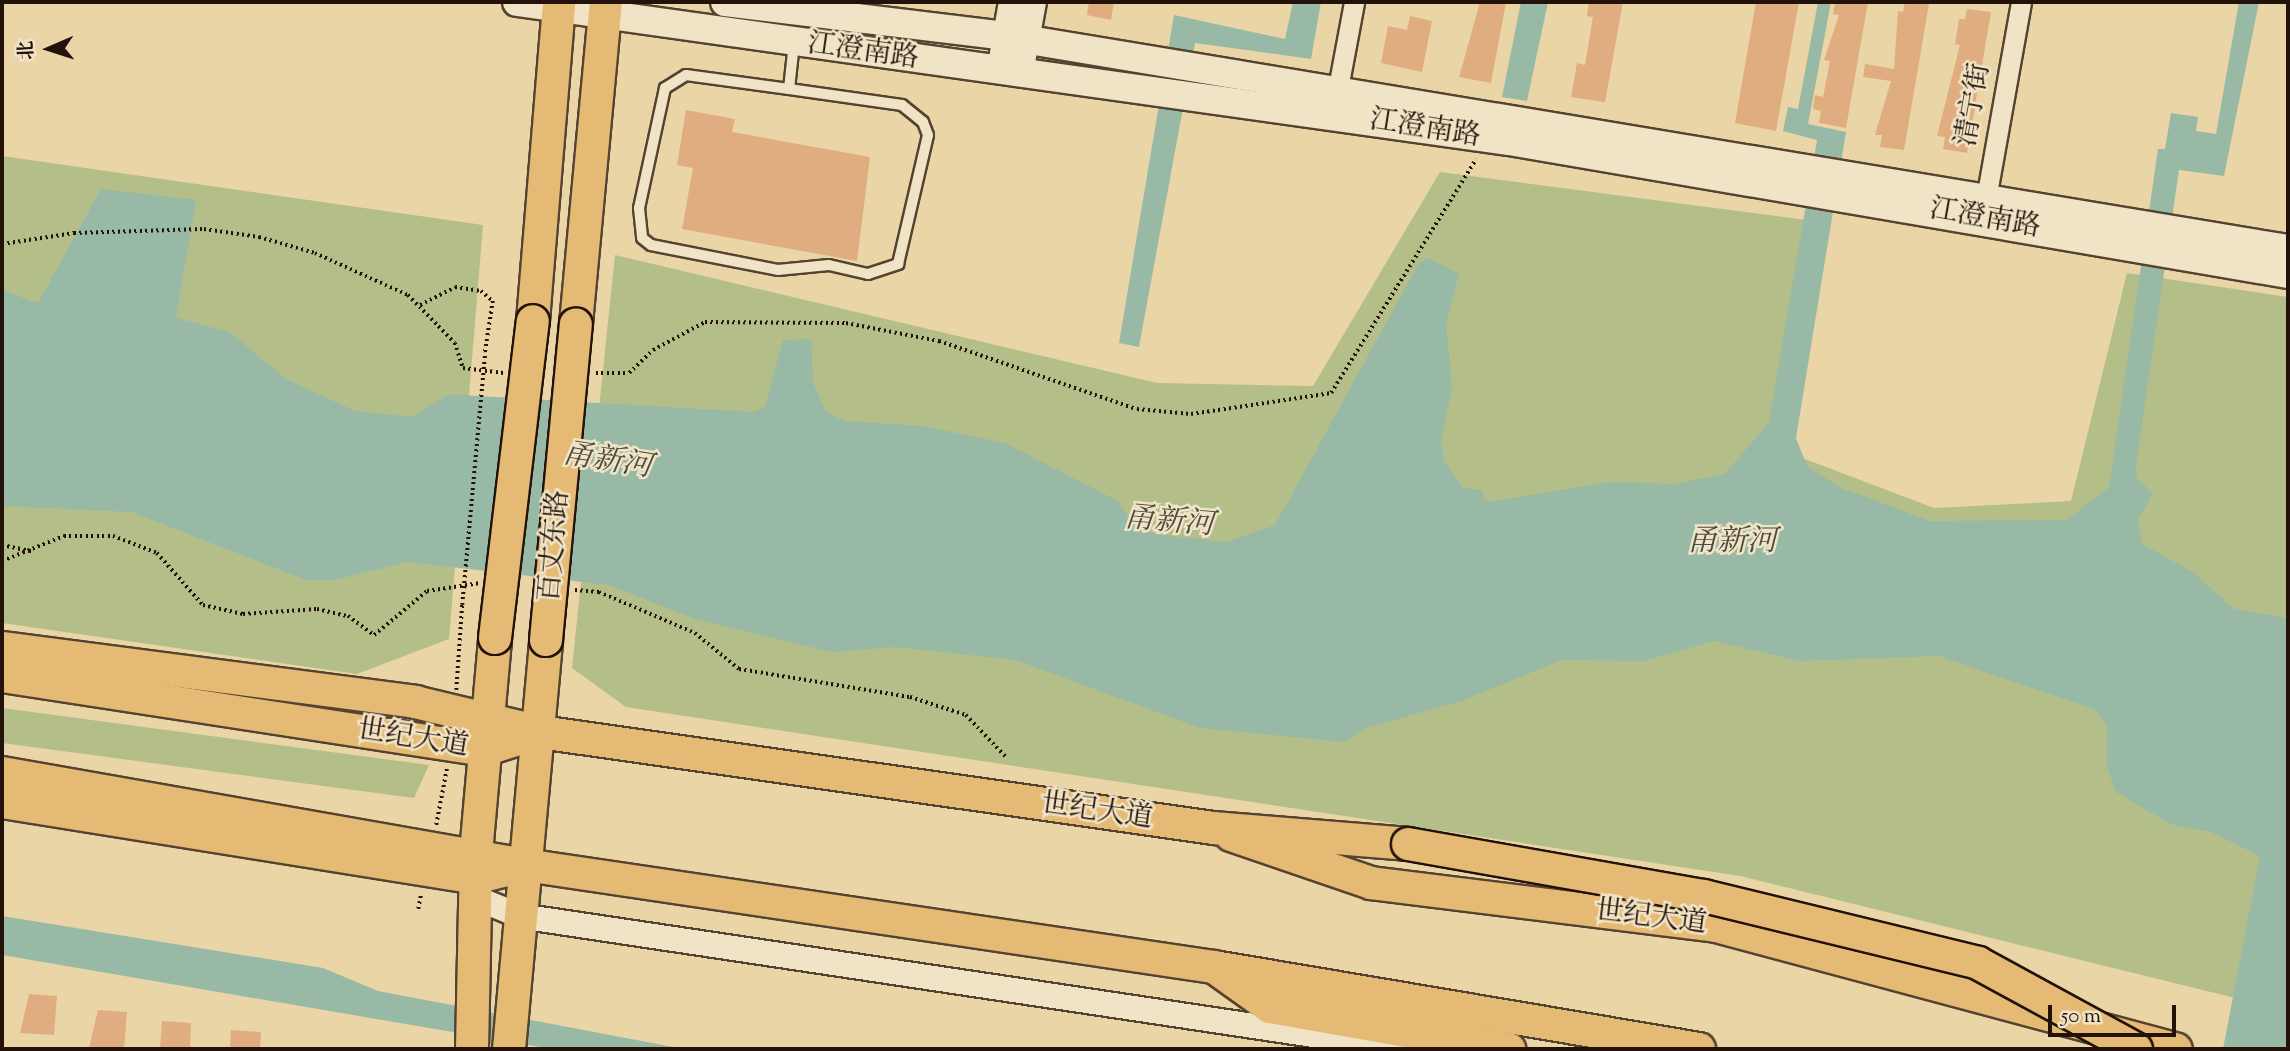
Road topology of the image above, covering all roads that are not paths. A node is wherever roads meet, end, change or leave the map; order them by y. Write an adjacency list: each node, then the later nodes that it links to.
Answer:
1 (517, 2): 7 (main road, 江澄南路)
2 (725, 2): 9 (main road, 江澄南路)
3 (1011, 2): 9 (street)
4 (1034, 2): 9 (street)
5 (1354, 2): 13 (street)
6 (2021, 2): 14 (street, 清宁街)
7 (558, 5): 8 (main road, 江澄南路); 19 (main road, bridge)
8 (605, 9): 10 (main road, 江澄南路); 20 (main road, 百丈东路, bridge)
9 (1016, 37): 11 (street); 13 (main road, 江澄南路)
10 (794, 43): 11 (main road, 江澄南路); 12 (lane)
11 (1010, 72): 13 (main road, 江澄南路)
12 (789, 89): 12 (lane)
13 (1335, 103): 14 (main road, 江澄南路)
14 (1984, 208): 15 (main road, 江澄南路); 16 (main road, 江澄南路)
15 (2288, 249)
16 (2288, 274)
17 (2, 648): 19 (main road)
18 (2, 676): 21 (main road, 世纪大道)
19 (488, 717): 20 (main road); 21 (main road)
20 (540, 732): 21 (main road, 世纪大道); 24 (main road, 世纪大道); 25 (main road, 百丈东路)
21 (484, 750): 26 (main road)
22 (2, 773): 26 (main road)
23 (2, 803): 26 (main road)
24 (1214, 828): 34 (main road, bridge); 35 (main road, 世纪大道)
25 (525, 865): 26 (main road); 27 (main road, 百丈东路); 28 (main road)
26 (475, 876): 27 (street); 29 (main road)
27 (519, 927): 30 (main road, 百丈东路); 31 (street)
28 (1214, 967): 32 (main road); 33 (main road)
29 (472, 1049)
30 (509, 1049)
31 (1407, 1049)
32 (1509, 1049)
33 (1699, 1049)
34 (2136, 1049)
35 (2176, 1049)

